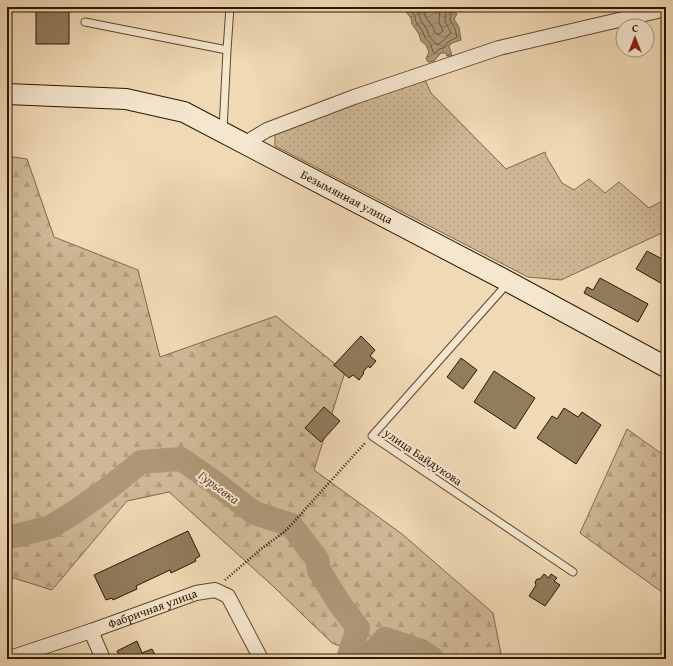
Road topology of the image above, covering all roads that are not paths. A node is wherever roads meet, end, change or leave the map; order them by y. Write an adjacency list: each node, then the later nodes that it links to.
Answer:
1 (230, 7): 4 (lane)
2 (666, 9): 7 (street)
3 (85, 22): 4 (lane)
4 (227, 50): 6 (lane)
5 (7, 94): 6 (main road, Безымянная улица)
6 (223, 132): 7 (main road, Безымянная улица)
7 (244, 144): 8 (main road, Безымянная улица)
8 (509, 282): 9 (main road, Безымянная улица); 10 (lane, улица Байдукова)
9 (666, 367)
10 (573, 572)
11 (91, 631): 12 (street, Фабричная улица); 13 (street); 14 (street, Фабричная улица)
12 (7, 659)
13 (103, 659)
14 (261, 659)

